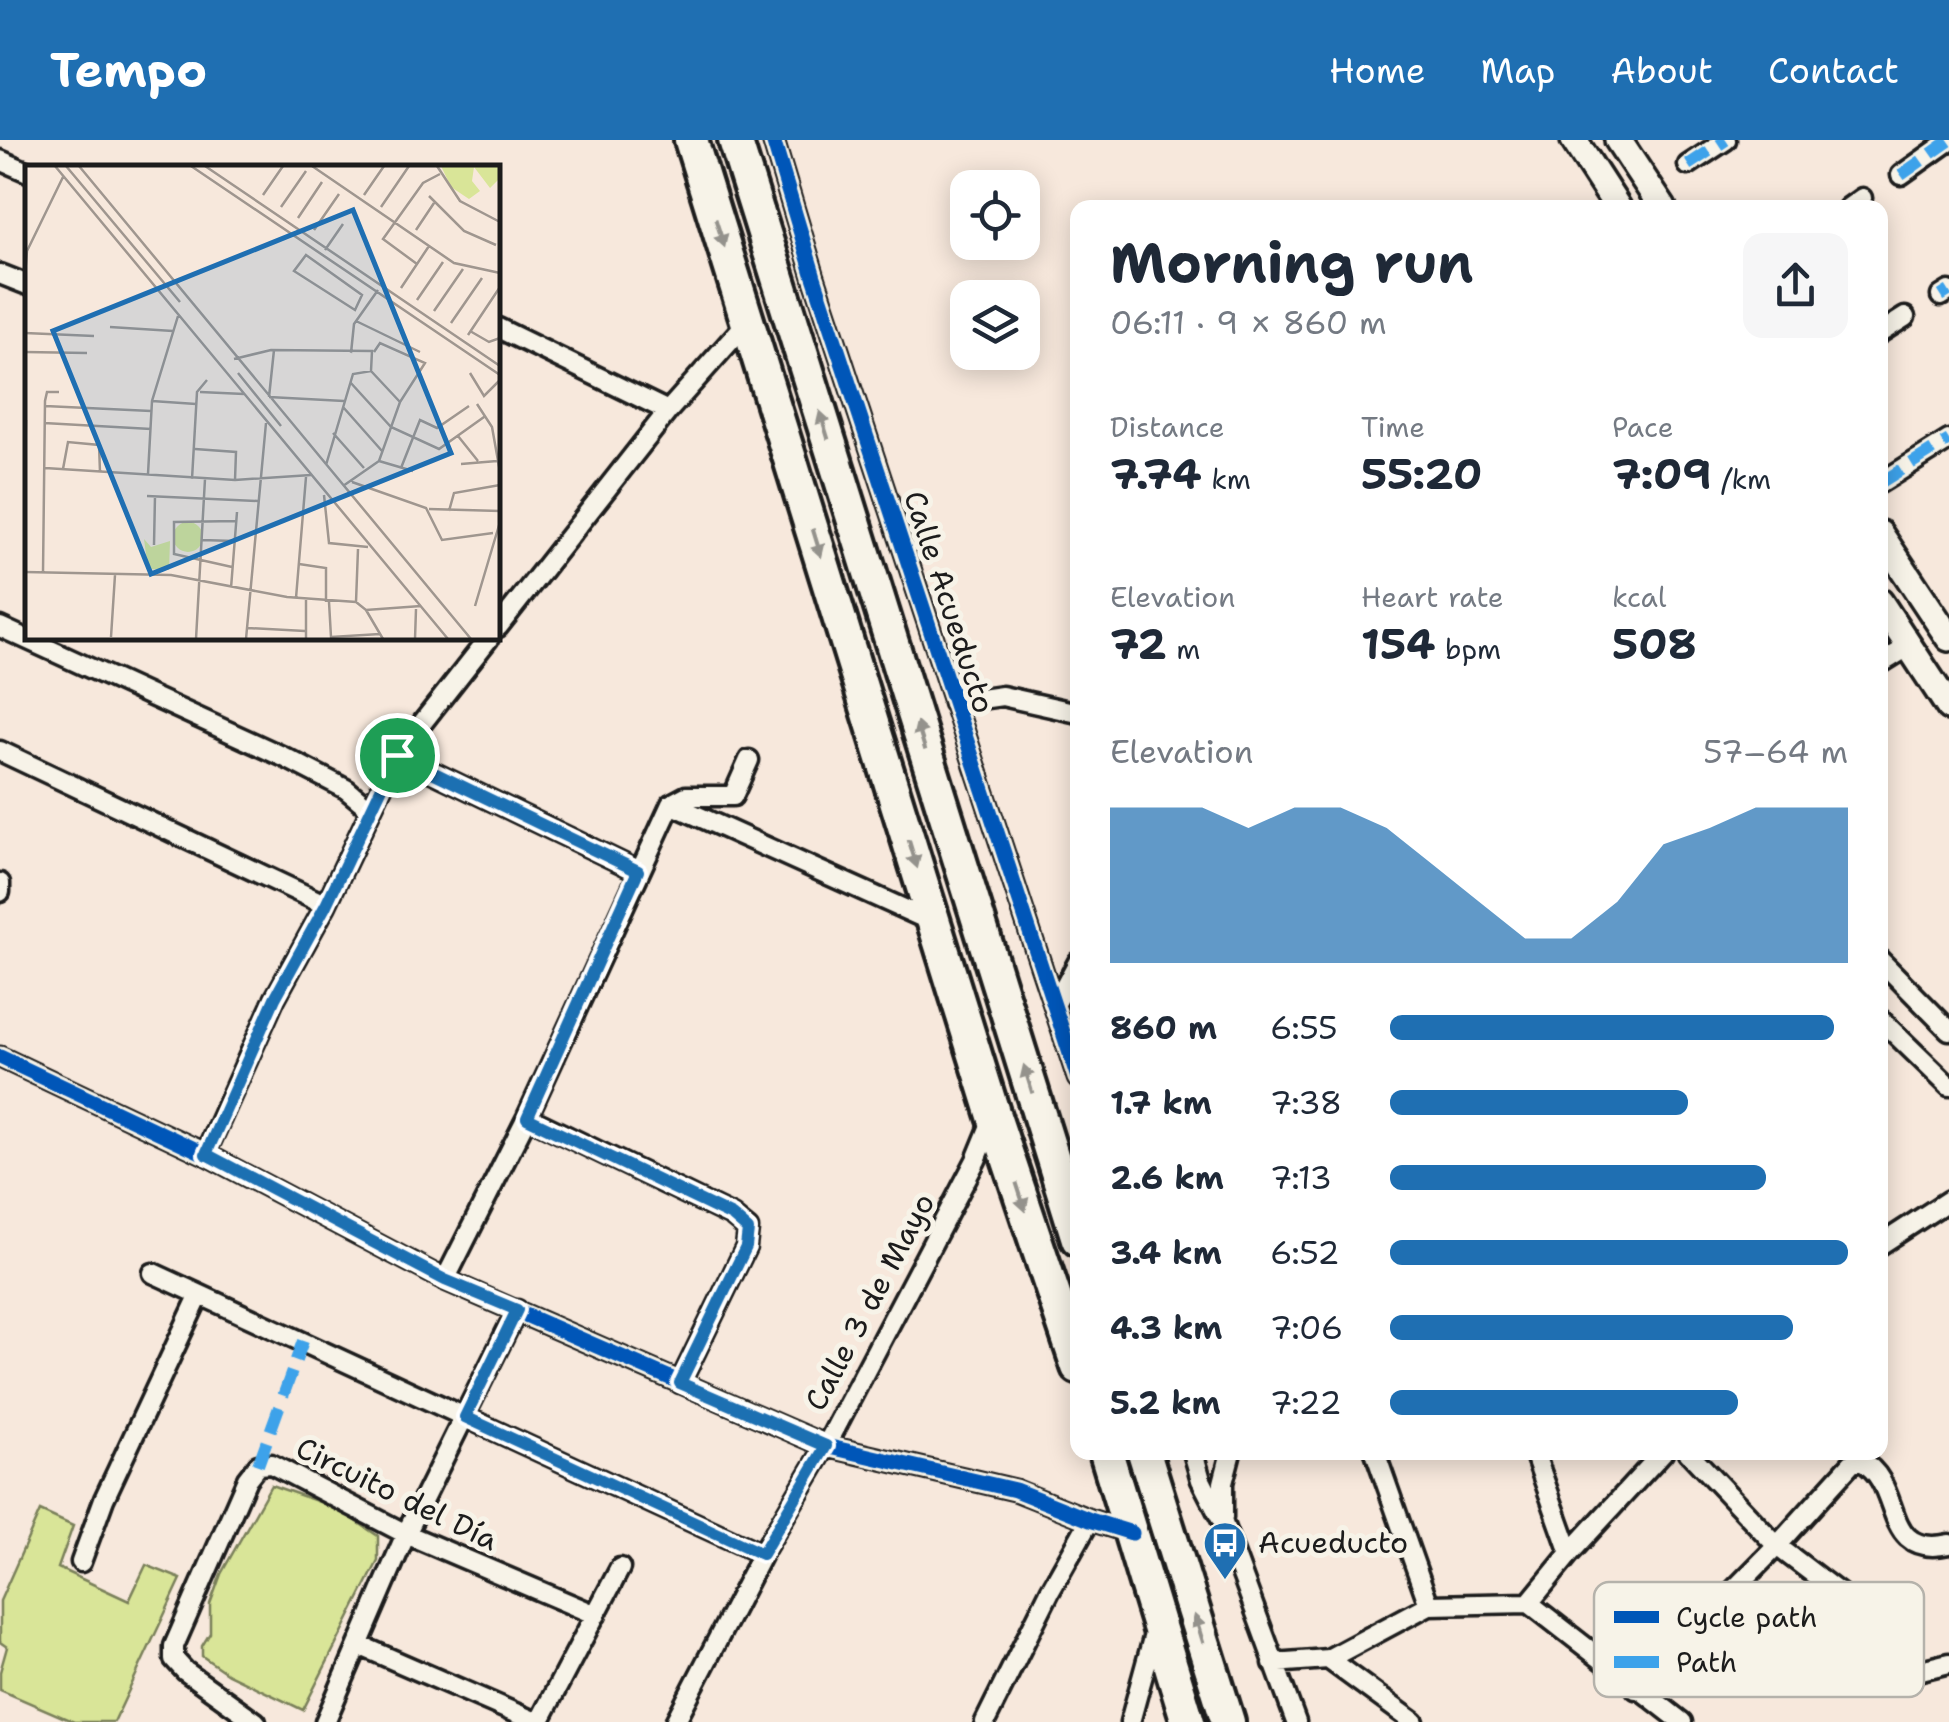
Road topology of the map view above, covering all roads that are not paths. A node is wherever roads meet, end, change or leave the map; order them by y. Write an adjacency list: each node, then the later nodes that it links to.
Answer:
1 (691, 140): 19 (highway, one-way to 19)
2 (735, 140): 16 (highway)
3 (774, 140): 15 (street, Calle Acueducto)
4 (1574, 140): 12 (street)
5 (1618, 140): 13 (street)
6 (1726, 140): 9 (street)
7 (1949, 142): 11 (street)
8 (0, 160): 10 (street)
9 (1688, 165)
10 (25, 171)
11 (1902, 176)
12 (1613, 200)
13 (1658, 200)
14 (0, 274): 17 (street)
15 (814, 277): 16 (street); 35 (street, Calle Acueducto)
16 (780, 283): 61 (highway, one-way to 16)
17 (25, 284)
18 (1905, 316): 20 (street)
19 (748, 321): 22 (street); 47 (highway, one-way to 47)
20 (1888, 328)
21 (500, 329): 22 (street)
22 (668, 411): 27 (street)
23 (1946, 447): 24 (street)
24 (1888, 478)
25 (1888, 546): 30 (street)
26 (1888, 614): 33 (street)
27 (500, 624)
28 (0, 626): 29 (street)
29 (25, 637)
30 (1949, 638)
31 (31, 640): 42 (street)
32 (487, 640): 39 (street)
33 (1909, 646): 34 (street); 36 (street)
34 (1888, 659)
35 (953, 703): 37 (street); 50 (street, Calle Acueducto)
36 (1949, 706)
37 (1070, 711)
38 (0, 751): 46 (street)
39 (397, 755): 42 (street); 43 (street)
40 (749, 760): 41 (street)
41 (671, 804): 43 (street); 47 (street)
42 (369, 808): 46 (street)
43 (638, 871): 58 (street)
44 (0, 883): 45 (street)
45 (0, 892)
46 (326, 905): 59 (street)
47 (935, 924): 57 (highway)
48 (1888, 968): 53 (street)
49 (1070, 977): 50 (street)
50 (1057, 1002): 51 (street); 54 (street, Calle Acueducto)
51 (1070, 1004)
52 (1888, 1028): 56 (street)
53 (1949, 1030)
54 (1070, 1049)
55 (0, 1057): 59 (street)
56 (1949, 1086)
57 (994, 1116): 67 (highway, one-way to 67); 70 (street, Calle 3 de Mayo)
58 (527, 1118): 64 (street); 68 (street)
59 (206, 1154): 64 (street)
60 (1949, 1200): 62 (street)
61 (1070, 1213)
62 (1888, 1239)
63 (153, 1273): 65 (street)
64 (445, 1280): 66 (street)
65 (199, 1296): 69 (street); 87 (street)
66 (517, 1310): 68 (street); 69 (street)
67 (1070, 1343)
68 (680, 1383): 70 (street)
69 (465, 1417): 82 (street); 86 (street)
70 (826, 1446): 79 (street); 86 (street, Calle 3 de Mayo)
71 (1109, 1460): 81 (highway)
72 (1146, 1460): 109 (highway, one-way to 72)
73 (1195, 1460): 80 (street)
74 (1229, 1460): 80 (street)
75 (1378, 1460): 92 (street)
76 (1537, 1460): 85 (street)
77 (1656, 1460): 85 (street)
78 (1696, 1460): 84 (street)
79 (1090, 1520): 81 (street); 106 (street)
80 (1223, 1524): 98 (street)
81 (1132, 1533): 94 (highway)
82 (406, 1534): 93 (street, Circuito del Día); 95 (street); 102 (street, Circuito del Día)
83 (1949, 1544): 84 (street)
84 (1778, 1546): 89 (street); 90 (street)
85 (1570, 1552): 91 (street)
86 (762, 1554): 105 (street, Calle 3 de Mayo)
87 (81, 1562)
88 (620, 1568): 93 (street)
89 (1742, 1582)
90 (1825, 1582)
91 (1529, 1603): 92 (street); 96 (street)
92 (1429, 1605): 97 (street)
93 (596, 1615): 104 (street)
94 (1157, 1622): 107 (street); 108 (highway)
95 (358, 1644): 103 (street); 104 (street)
96 (1594, 1655)
97 (1328, 1659): 98 (street); 111 (street)
98 (1272, 1663): 110 (street)
99 (1949, 1663): 100 (street)
100 (1924, 1669)
101 (1647, 1697): 112 (street)
102 (256, 1722)
103 (325, 1722)
104 (537, 1722)
105 (676, 1722)
106 (986, 1722)
107 (1130, 1722)
108 (1188, 1722)
109 (1228, 1722)
110 (1296, 1722)
111 (1414, 1722)
112 (1682, 1722)

